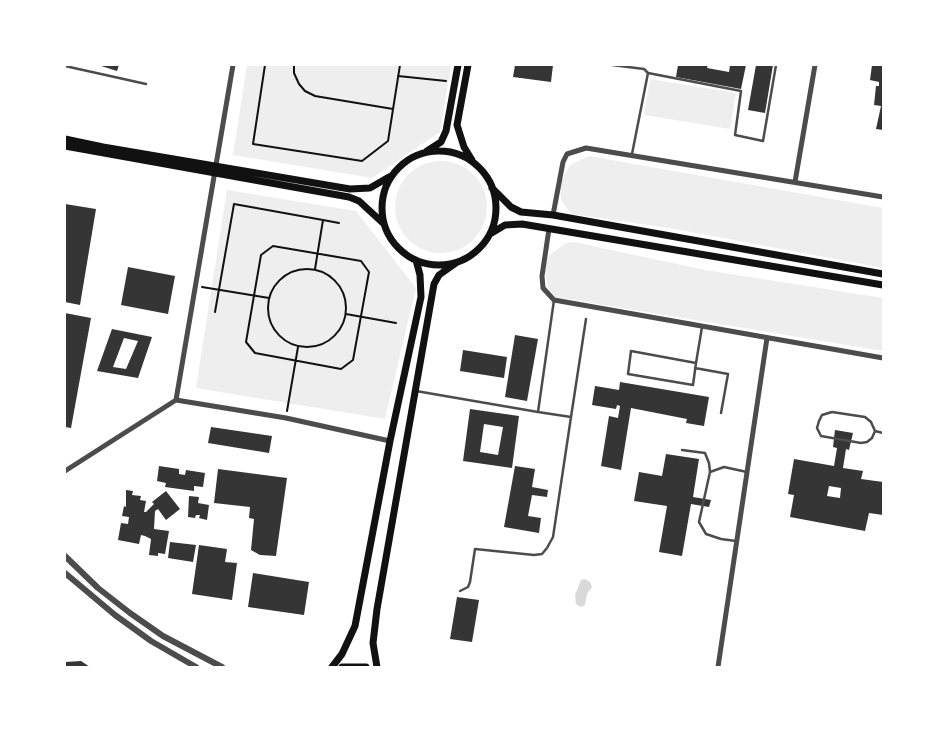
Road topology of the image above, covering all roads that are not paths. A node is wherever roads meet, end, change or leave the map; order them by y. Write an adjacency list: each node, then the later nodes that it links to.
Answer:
1 (233, 65): 15 (street)
2 (458, 65): 12 (main road)
3 (468, 65): 14 (main road)
4 (612, 65): 8 (lane)
5 (776, 65): 8 (lane)
6 (815, 65): 17 (street)
7 (65, 66): 9 (lane)
8 (648, 72): 13 (lane)
9 (146, 84)
10 (65, 139): 15 (main road)
11 (65, 146): 15 (main road)
12 (420, 154): 14 (main road); 16 (main road)
13 (632, 156): 17 (street); 20 (street)
14 (474, 163): 18 (main road)
15 (214, 170): 16 (main road); 21 (main road); 36 (street)
16 (393, 175): 21 (main road)
17 (795, 182): 19 (street)
18 (492, 188): 20 (main road); 23 (main road)
19 (883, 197)
20 (553, 215): 26 (main road)
21 (384, 224): 24 (main road)
22 (549, 229): 23 (main road); 27 (main road); 28 (street)
23 (490, 234): 25 (main road)
24 (416, 260): 25 (main road); 42 (main road)
25 (456, 263): 35 (main road)
26 (883, 274)
27 (883, 285)
28 (554, 300): 30 (street); 37 (lane)
29 (586, 319): 39 (lane)
30 (702, 326): 31 (street); 33 (lane)
31 (767, 338): 32 (street); 46 (street)
32 (883, 358)
33 (696, 363): 34 (lane); 34 (lane)
34 (695, 368): 38 (lane)
35 (414, 391): 37 (lane); 56 (main road)
36 (176, 400): 42 (street); 44 (street)
37 (538, 412): 39 (lane)
38 (721, 413)
39 (571, 417): 50 (lane)
40 (874, 431): 40 (lane); 41 (lane)
41 (883, 433)
42 (390, 441): 53 (main road)
43 (682, 450): 45 (lane)
44 (65, 472)
45 (710, 472): 46 (lane); 47 (lane)
46 (749, 472): 47 (street)
47 (736, 541): 57 (street)
48 (65, 556): 52 (street)
49 (65, 573): 51 (street)
50 (460, 591)
51 (196, 667)
52 (222, 667)
53 (332, 667)
54 (342, 667): 55 (main road)
55 (366, 667)
56 (377, 667)
57 (718, 667)

